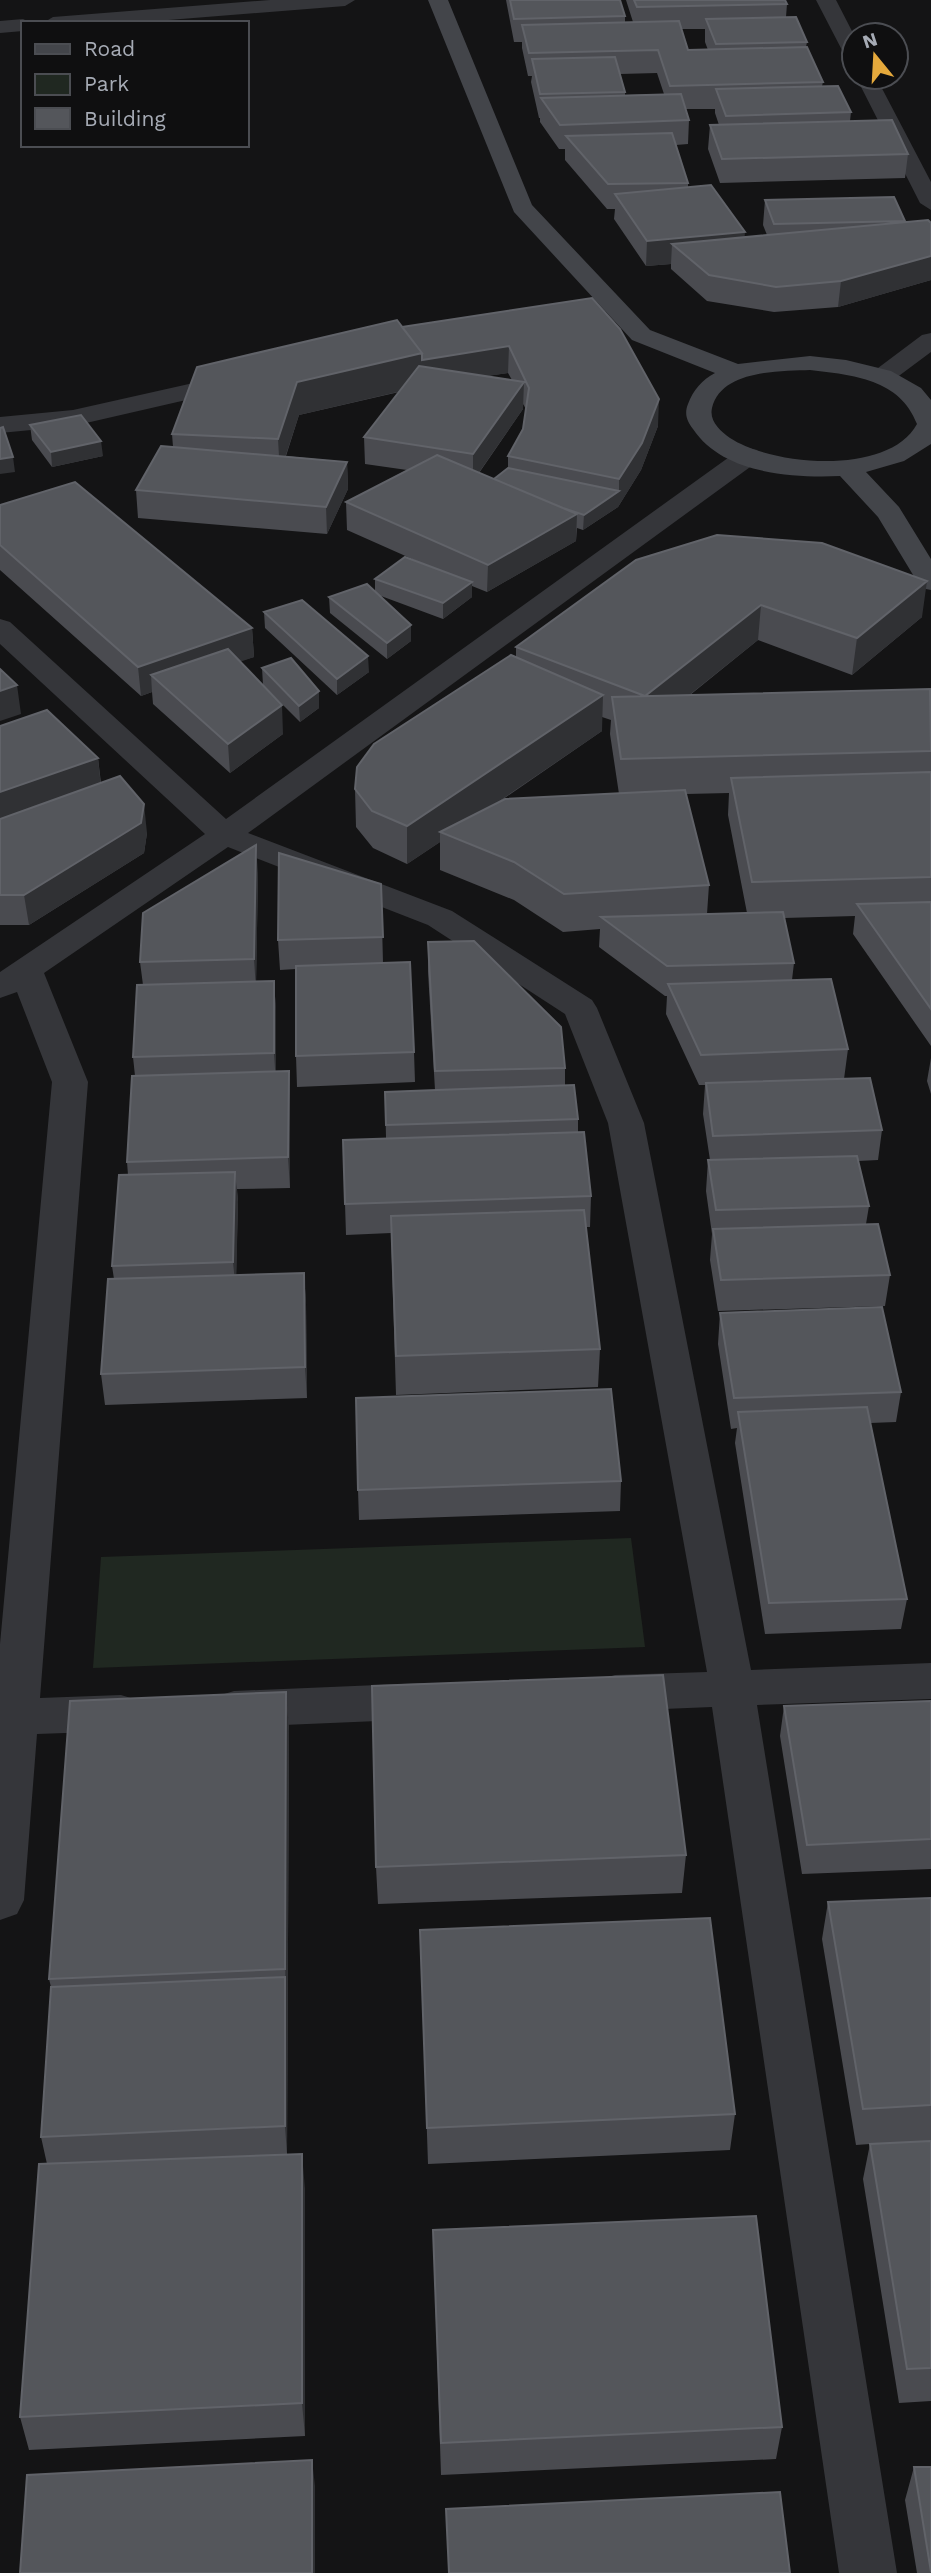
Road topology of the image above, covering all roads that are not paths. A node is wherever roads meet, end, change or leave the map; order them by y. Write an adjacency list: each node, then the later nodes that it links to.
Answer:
1 (345, 0): 4 (street)
2 (439, 0): 10 (street)
3 (826, 0): 7 (street)
4 (77, 21)
5 (21, 25): 6 (street)
6 (0, 27)
7 (840, 27)
8 (873, 91): 9 (street)
9 (931, 203)
10 (606, 297): 11 (street); 13 (street)
11 (578, 304)
12 (931, 340): 15 (street)
13 (738, 373): 15 (street); 18 (street)
14 (264, 375): 17 (street)
15 (883, 376): 16 (street)
16 (931, 424): 19 (street)
17 (0, 425)
18 (748, 456): 19 (street); 22 (street)
19 (848, 468): 20 (street)
20 (931, 582)
21 (0, 628): 22 (street)
22 (225, 835): 23 (street); 26 (street)
23 (13, 979): 24 (street)
24 (13, 1595): 29 (street)
25 (931, 1681): 26 (street)
26 (732, 1689): 27 (street); 31 (street)
27 (581, 1695)
28 (471, 1699): 29 (street)
29 (16, 1717): 30 (street)
30 (0, 1900)
31 (868, 2573)

